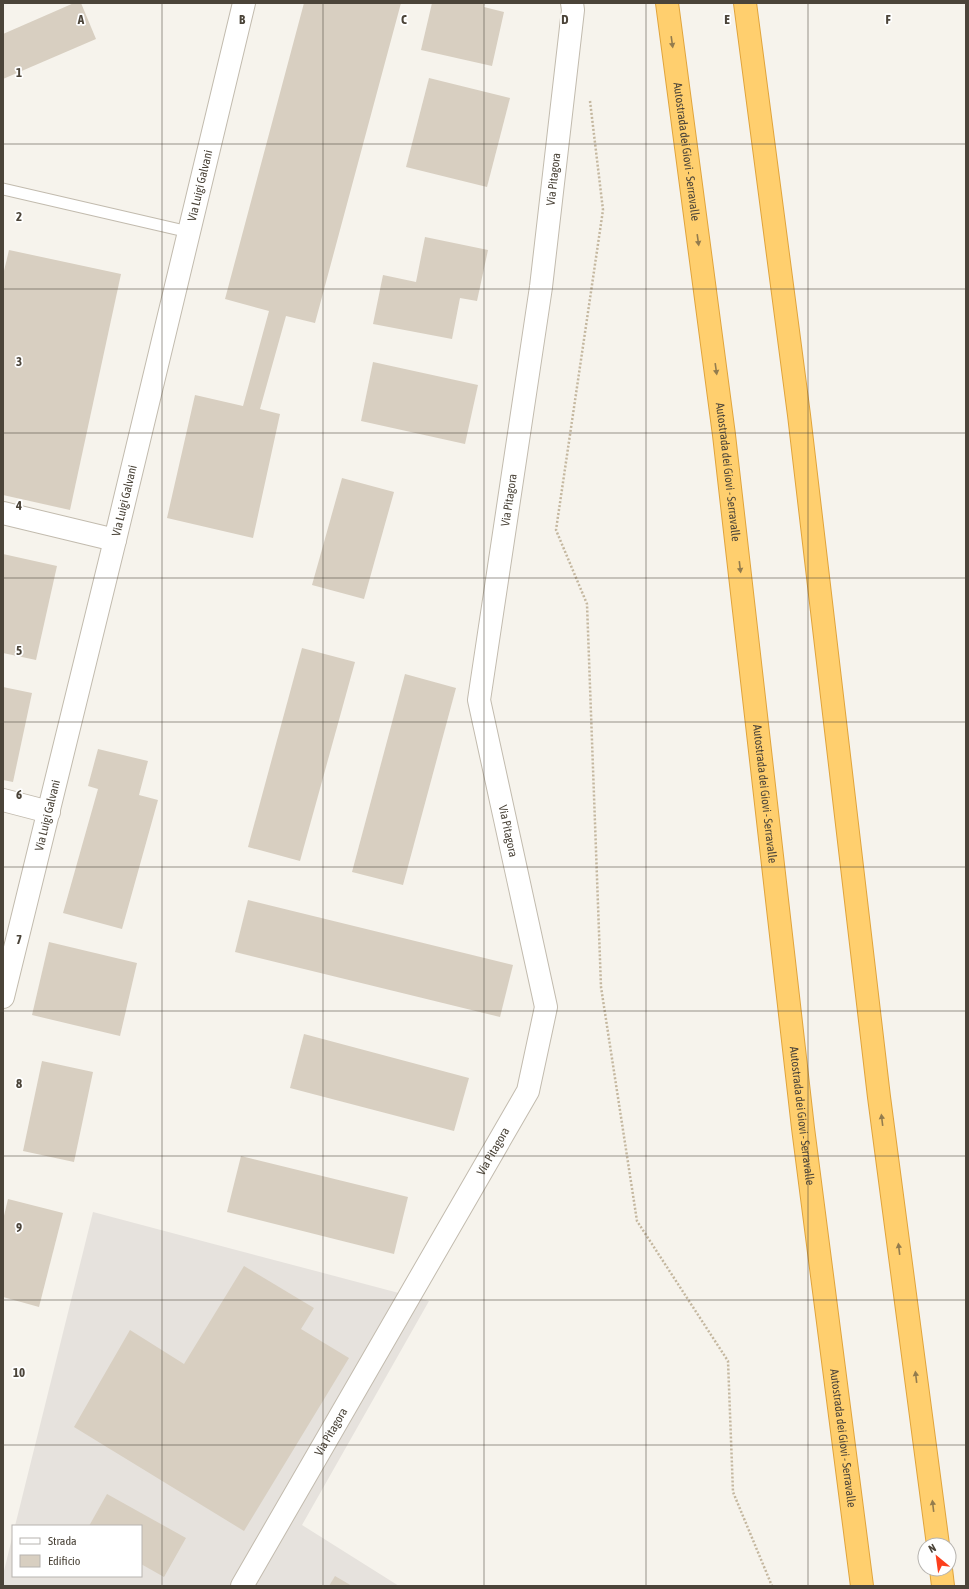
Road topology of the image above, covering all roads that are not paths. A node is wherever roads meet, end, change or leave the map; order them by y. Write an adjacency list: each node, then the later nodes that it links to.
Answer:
1 (244, 3): 6 (street, Via Luigi Galvani)
2 (572, 3): 13 (street, Via Pitagora)
3 (667, 3): 14 (highway, Autostrada dei Giovi - Serravalle, one-way to 14)
4 (744, 3): 12 (highway, one-way to 4)
5 (3, 189): 6 (lane)
6 (189, 232): 8 (street, Via Luigi Galvani)
7 (3, 513): 8 (street)
8 (115, 540): 10 (street, Via Luigi Galvani)
9 (3, 800): 10 (street)
10 (49, 812): 11 (street, Via Luigi Galvani)
11 (3, 997)
12 (937, 1537)
13 (242, 1586)
14 (862, 1586)

